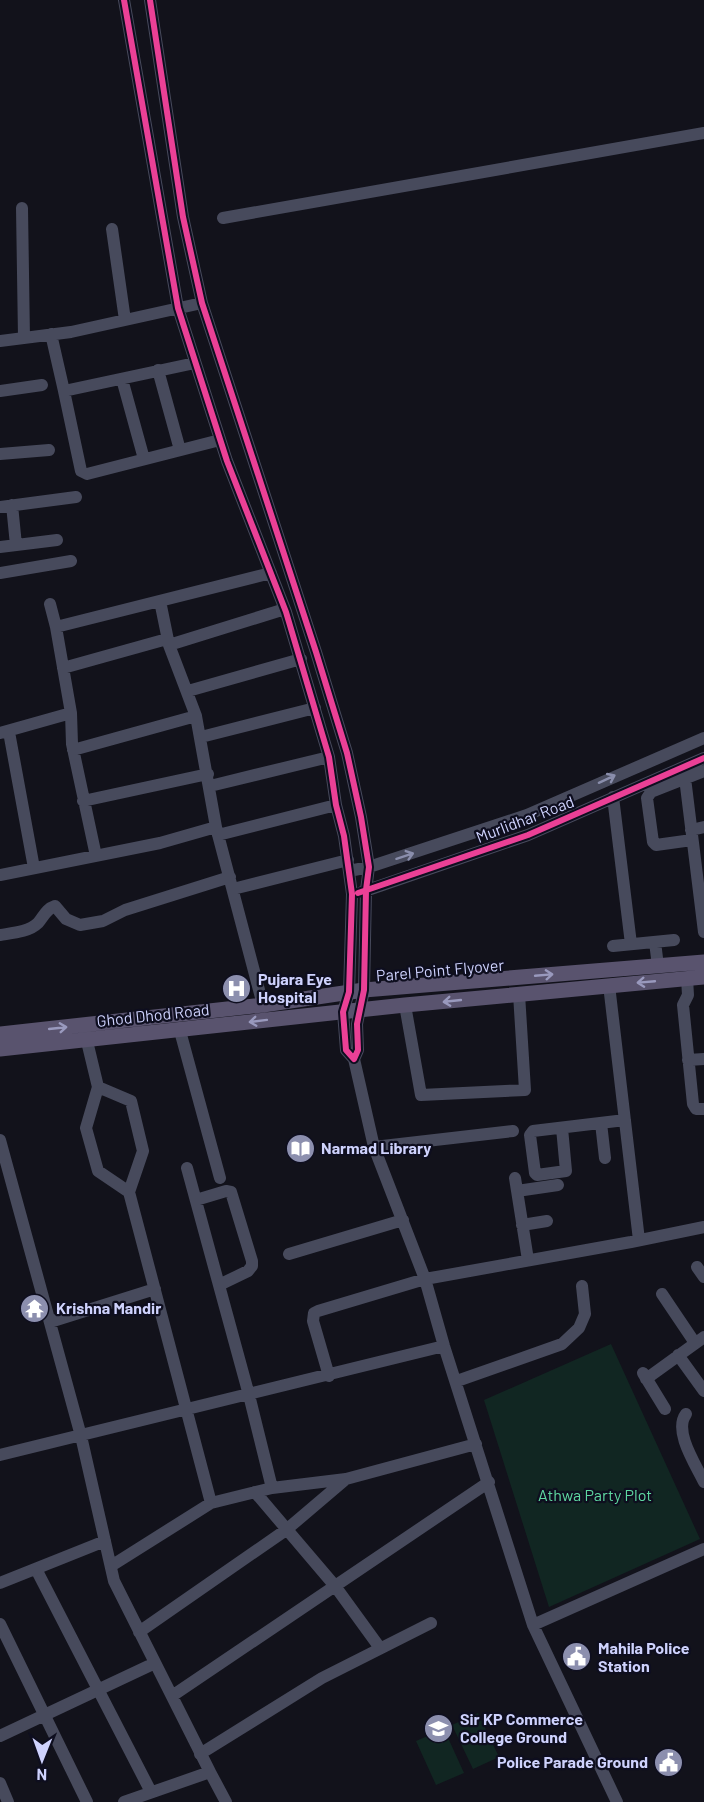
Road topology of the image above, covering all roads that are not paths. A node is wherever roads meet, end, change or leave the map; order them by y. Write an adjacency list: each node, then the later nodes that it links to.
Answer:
1 (124, 0): 8 (street)
2 (150, 0): 7 (street)
3 (704, 133): 5 (street)
4 (22, 208): 11 (street)
5 (223, 218)
6 (112, 229): 9 (street)
7 (202, 303): 8 (street); 59 (street)
8 (178, 308): 9 (street); 13 (street)
9 (125, 320): 10 (street)
10 (51, 334): 11 (street); 18 (street)
11 (24, 338): 12 (street)
12 (0, 341)
13 (195, 363): 14 (street); 19 (street)
14 (158, 370): 15 (street); 21 (street)
15 (122, 379): 18 (street); 23 (street)
16 (42, 385): 17 (street)
17 (0, 391)
18 (64, 391): 23 (street)
19 (220, 440): 21 (street); 31 (street)
20 (49, 450): 22 (street)
21 (180, 450): 23 (street)
22 (0, 453)
23 (144, 459)
24 (76, 496): 25 (street)
25 (6, 506): 27 (street)
26 (57, 540): 27 (street)
27 (16, 545): 28 (street)
28 (0, 547)
29 (71, 561): 30 (street)
30 (0, 573)
31 (271, 573): 32 (street); 34 (street)
32 (160, 601): 35 (street); 36 (street)
33 (50, 604): 35 (street)
34 (285, 609): 36 (street); 37 (street)
35 (56, 627): 38 (street)
36 (168, 642): 38 (street); 39 (street)
37 (301, 659): 39 (street); 40 (street)
38 (63, 668): 41 (street)
39 (188, 691): 42 (street)
40 (315, 708): 44 (street); 47 (street)
41 (71, 713): 43 (street); 46 (street)
42 (196, 716): 44 (street); 46 (street)
43 (4, 732): 60 (street)
44 (201, 737): 51 (street)
45 (704, 738): 59 (street, Murlidhar Road, one-way to 45)
46 (73, 750): 53 (street)
47 (329, 757): 51 (street); 54 (street)
48 (704, 758): 52 (street, Murlidhar Road)
49 (704, 771): 50 (street)
50 (685, 778): 56 (street); 56 (street)
51 (209, 780): 53 (street); 55 (street)
52 (613, 797): 63 (street, Murlidhar Road); 69 (street)
53 (83, 801): 57 (street)
54 (336, 805): 55 (street); 58 (street)
55 (218, 831): 57 (street); 62 (street)
56 (696, 832): 65 (street)
57 (96, 856): 60 (street)
58 (348, 866): 59 (street, Murlidhar Road); 62 (street, Murlidhar Road); 64 (street)
59 (369, 867): 63 (street)
60 (34, 868): 61 (street)
61 (0, 875)
62 (231, 883): 66 (street, Murlidhar Road); 78 (street)
63 (366, 890): 64 (street, Murlidhar Road); 76 (street)
64 (352, 894): 76 (street)
65 (704, 932)
66 (0, 935)
67 (674, 940): 68 (street)
68 (655, 942): 69 (street); 72 (street)
69 (632, 944): 70 (street)
70 (613, 946)
71 (704, 962): 72 (main road, Parel Point Flyover)
72 (658, 966): 76 (main road, Parel Point Flyover, one-way to 72)
73 (704, 977): 74 (main road, Ghod Dhod Road)
74 (687, 978): 75 (main road, Ghod Dhod Road, one-way to 75); 88 (street)
75 (609, 985): 77 (main road, Ghod Dhod Road); 91 (street)
76 (356, 991): 78 (main road, Parel Point Flyover); 80 (street); 81 (street)
77 (519, 994): 79 (main road, Ghod Dhod Road, one-way to 79); 79 (street)
78 (263, 1005): 83 (main road, Parel Point Flyover)
79 (405, 1005): 80 (main road, Ghod Dhod Road)
80 (360, 1010): 81 (main road, Ghod Dhod Road); 86 (street)
81 (343, 1012): 82 (main road, Ghod Dhod Road, one-way to 82); 86 (street)
82 (180, 1031): 83 (main road, Ghod Dhod Road); 99 (street)
83 (85, 1033): 84 (main road, Parel Point Flyover, one-way to 83); 85 (main road, Ghod Dhod Road); 89 (street)
84 (0, 1034)
85 (0, 1049)
86 (354, 1059): 96 (street)
87 (704, 1059): 88 (street)
88 (688, 1060): 90 (street)
89 (98, 1087): 101 (street); 101 (street)
90 (704, 1108)
91 (625, 1120): 92 (street); 107 (street)
92 (602, 1123): 93 (street); 97 (street)
93 (562, 1128)
94 (513, 1131): 96 (street)
95 (0, 1140): 115 (street)
96 (374, 1147): 103 (street)
97 (605, 1158)
98 (187, 1168): 102 (street)
99 (220, 1178)
100 (558, 1185): 105 (street)
101 (129, 1192): 113 (street)
102 (196, 1200): 111 (street); 111 (street)
103 (403, 1220): 108 (street); 110 (street)
104 (547, 1221): 105 (street)
105 (522, 1225): 109 (street)
106 (704, 1227): 107 (street)
107 (639, 1240): 109 (street)
108 (289, 1254)
109 (528, 1260): 110 (street)
110 (425, 1279): 117 (street); 119 (street)
111 (219, 1285): 122 (street)
112 (582, 1286): 120 (street)
113 (154, 1289): 115 (street); 124 (street)
114 (662, 1294): 116 (street)
115 (50, 1322): 126 (street)
116 (700, 1340): 118 (street)
117 (444, 1347): 119 (street); 120 (street)
118 (678, 1354): 121 (street); 123 (street)
119 (329, 1376): 122 (street)
120 (457, 1382): 127 (street)
121 (704, 1391)
122 (249, 1395): 124 (street); 132 (street)
123 (665, 1409)
124 (187, 1410): 126 (street); 134 (street)
125 (686, 1414): 131 (street)
126 (81, 1436): 128 (street); 136 (street)
127 (476, 1444): 129 (street); 130 (street)
128 (0, 1455)
129 (346, 1479): 132 (street); 135 (street)
130 (489, 1482): 141 (street); 144 (street)
131 (704, 1482)
132 (272, 1488): 133 (street)
133 (255, 1492): 134 (street); 135 (street)
134 (212, 1503): 138 (street)
135 (286, 1530): 141 (street); 145 (street)
136 (105, 1541): 138 (street); 139 (street)
137 (704, 1549): 144 (street)
138 (111, 1566): 145 (street)
139 (36, 1569): 140 (street); 148 (street)
140 (0, 1583)
141 (335, 1586): 146 (street); 149 (street)
142 (430, 1623): 146 (street)
143 (0, 1624): 150 (street)
144 (533, 1625): 160 (street)
145 (139, 1632): 147 (street)
146 (380, 1648): 152 (street)
147 (155, 1663): 148 (street); 149 (street)
148 (98, 1689): 150 (street); 155 (street)
149 (172, 1696): 152 (street)
150 (44, 1715): 151 (street); 157 (street)
151 (0, 1736)
152 (200, 1754): 153 (street)
153 (210, 1772): 155 (street); 159 (street)
154 (0, 1783): 156 (street)
155 (151, 1792): 158 (street)
156 (8, 1802)
157 (87, 1802)
158 (124, 1802)
159 (226, 1802)
160 (617, 1802)

